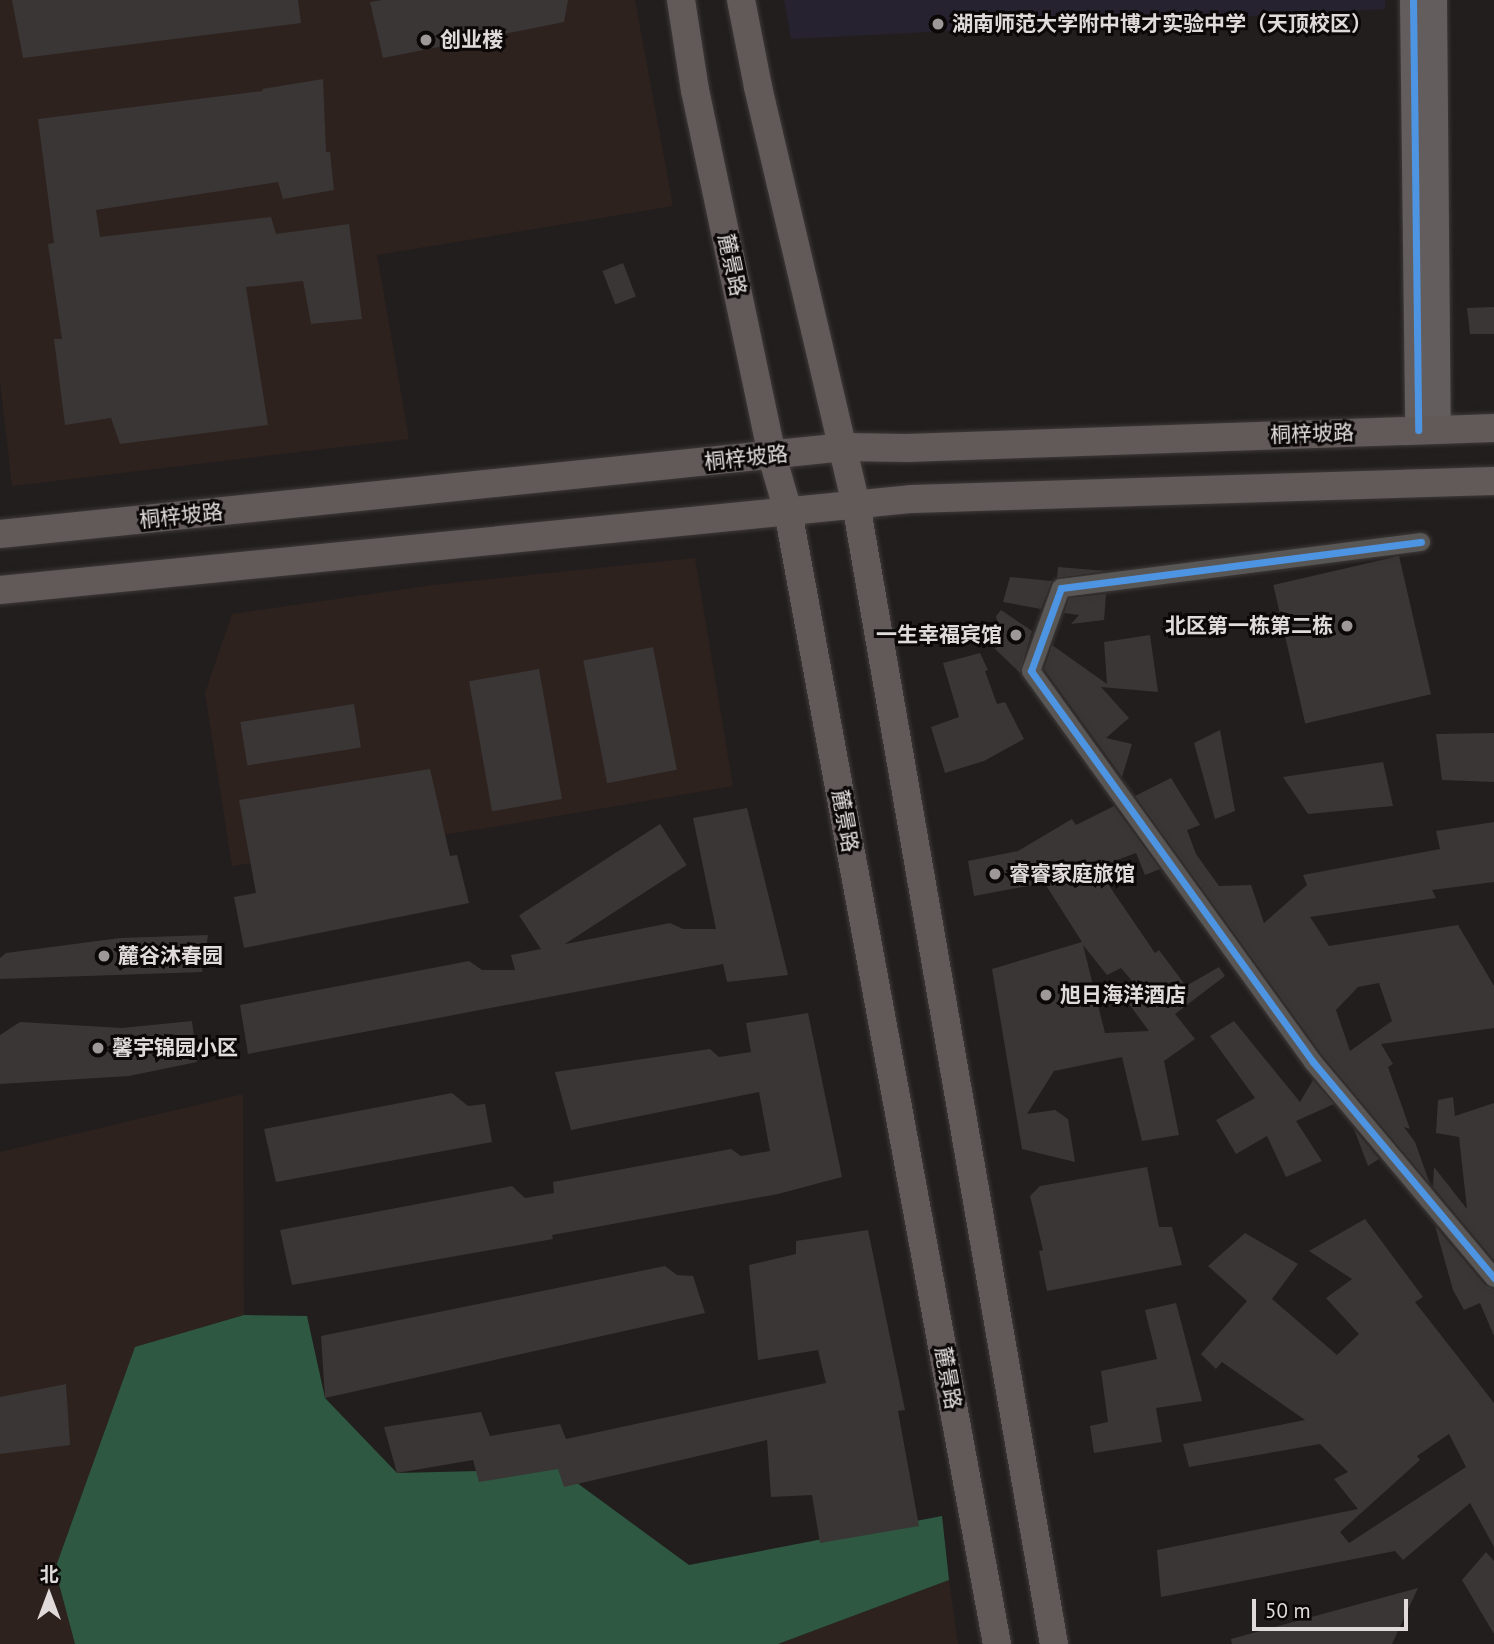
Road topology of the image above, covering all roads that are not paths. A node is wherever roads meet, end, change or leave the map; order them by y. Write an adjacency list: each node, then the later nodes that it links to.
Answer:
1 (681, 0): 8 (main road, 麓景路)
2 (741, 0): 7 (main road)
3 (1413, 0): 6 (street)
4 (1434, 0): 6 (street)
5 (1494, 428): 6 (main road, 桐梓坡路)
6 (1428, 430): 7 (main road, 桐梓坡路)
7 (845, 447): 8 (main road, 桐梓坡路); 10 (main road)
8 (772, 456): 11 (main road, 麓景路); 12 (main road, 桐梓坡路)
9 (1494, 481): 10 (main road)
10 (856, 504): 11 (main road); 17 (main road)
11 (788, 511): 14 (main road); 16 (main road, 麓景路)
12 (0, 534)
13 (1421, 542): 15 (street)
14 (0, 590)
15 (1494, 1278)
16 (997, 1644)
17 (1054, 1644)

